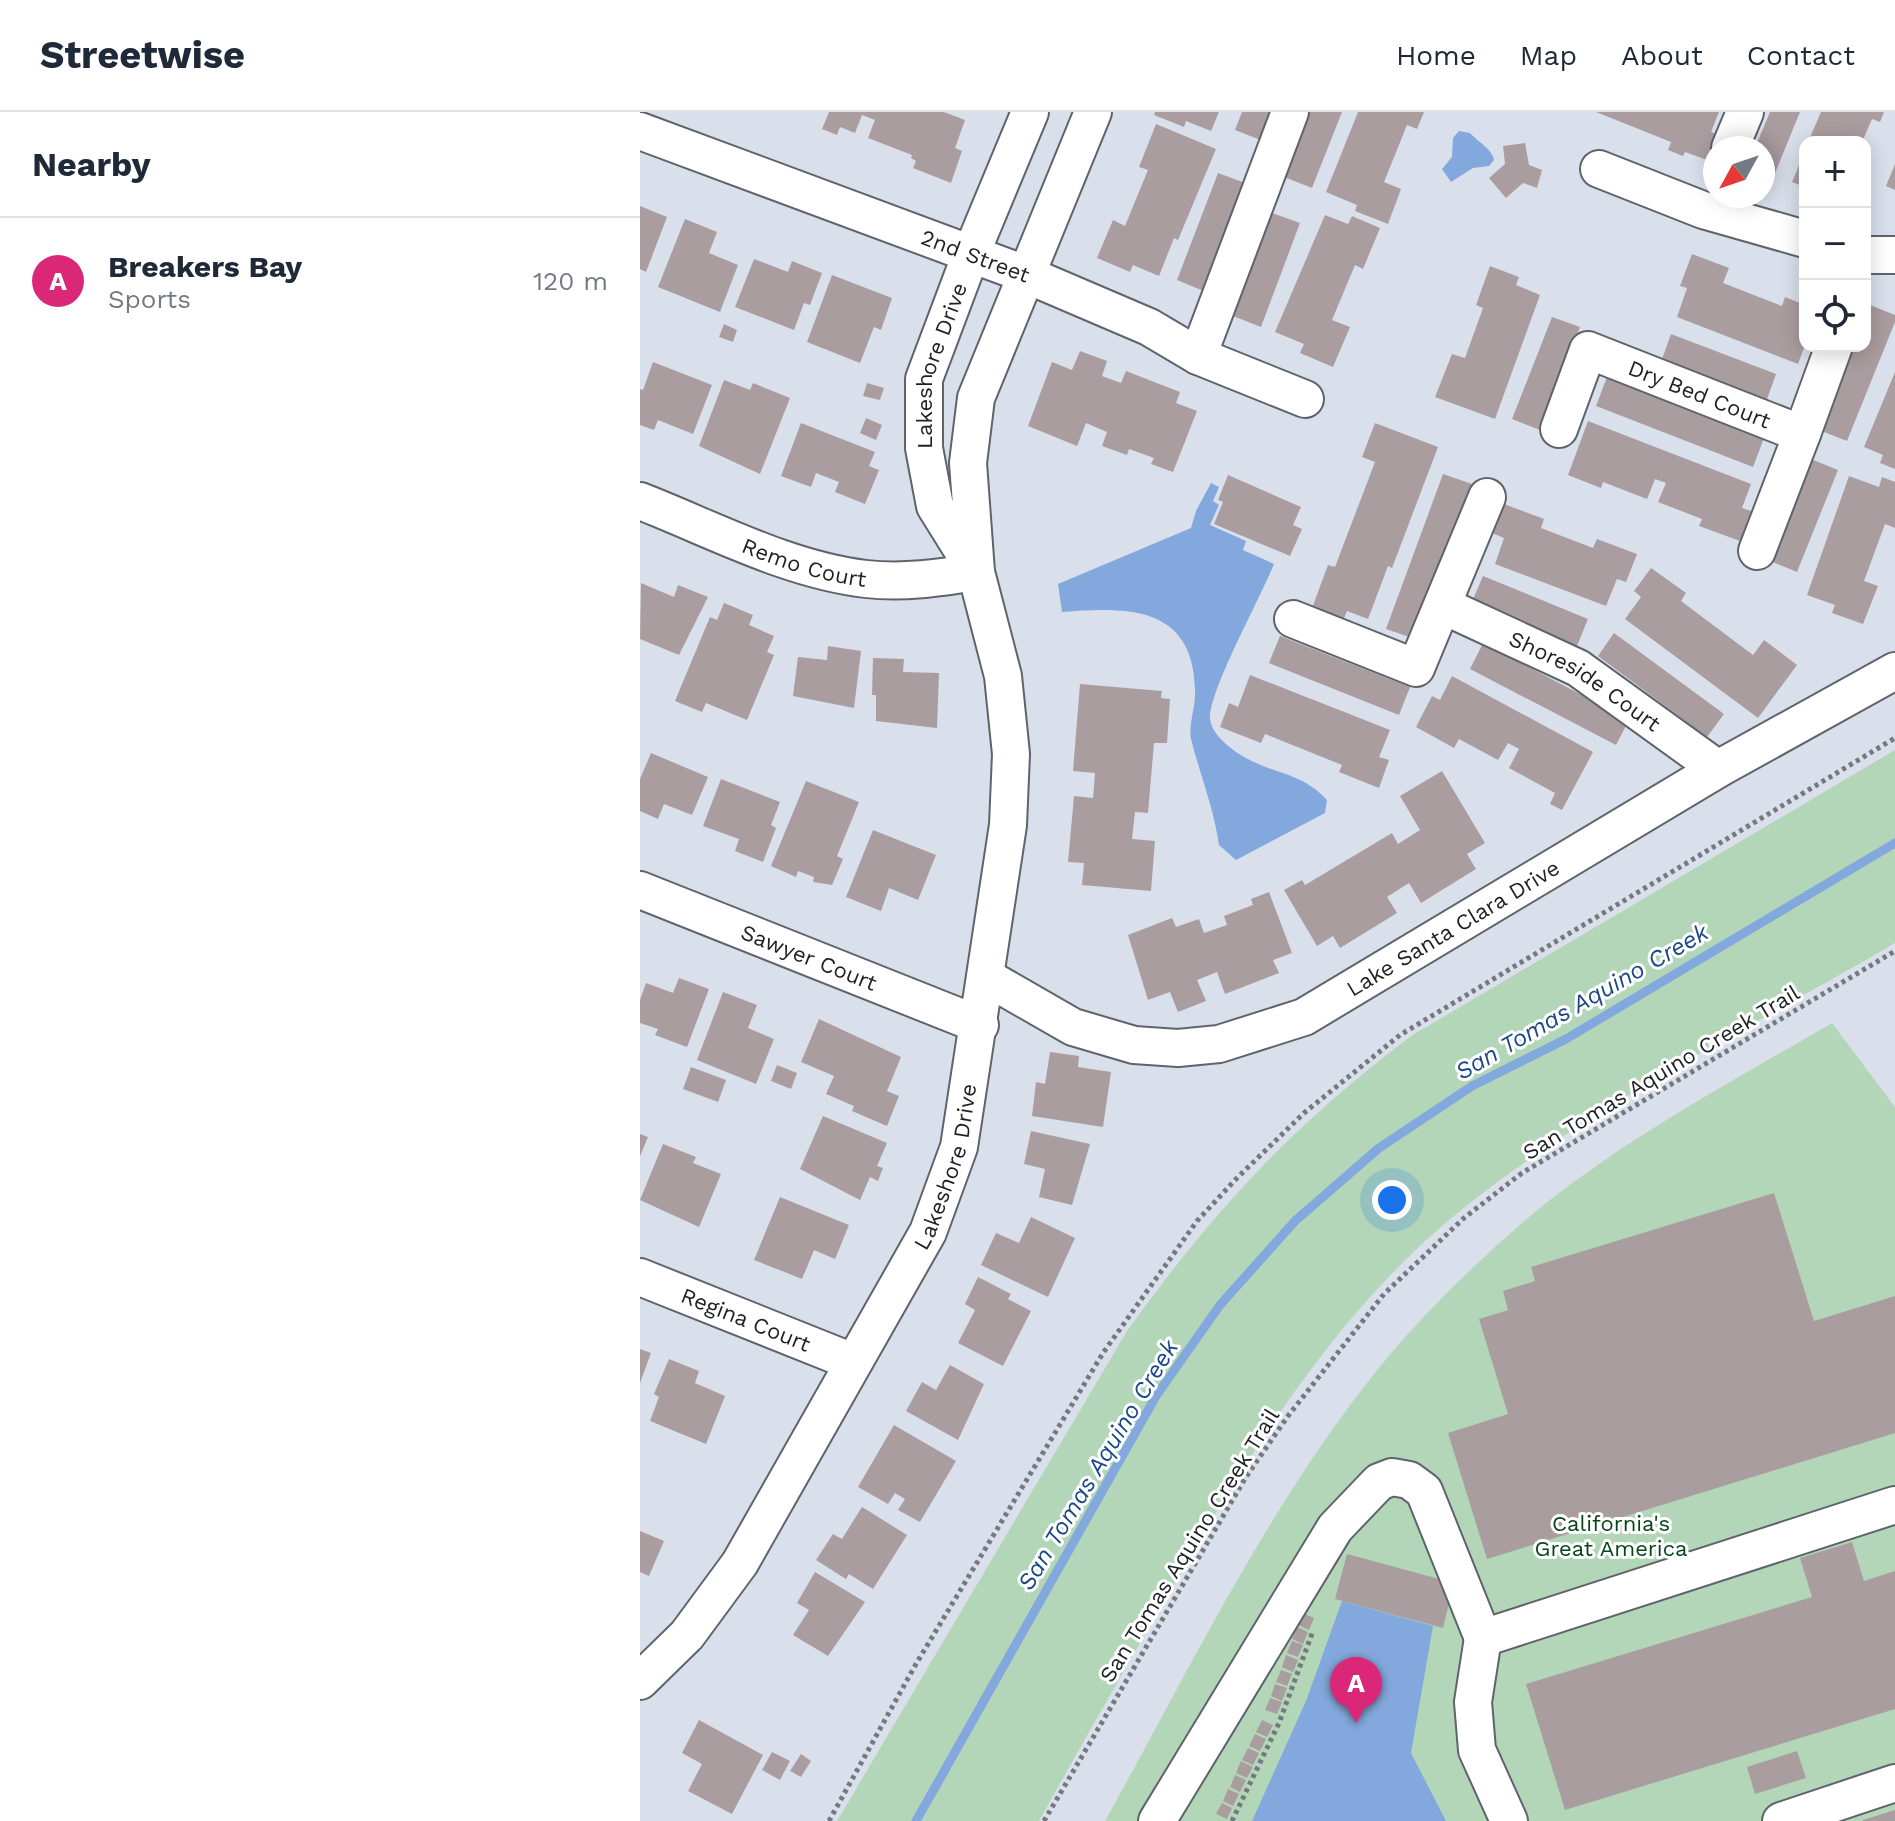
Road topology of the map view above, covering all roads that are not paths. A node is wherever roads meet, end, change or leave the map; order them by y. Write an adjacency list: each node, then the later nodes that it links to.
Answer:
1 (1030, 112): 11 (street, Lakeshore Drive)
2 (1093, 112): 12 (street, Lakeshore Drive)
3 (1290, 112): 14 (street)
4 (1745, 112): 6 (street)
5 (640, 131): 11 (street, 2nd Street)
6 (1735, 136)
7 (1599, 169): 8 (street)
8 (1703, 195)
9 (1736, 208): 10 (street)
10 (1799, 236)
11 (971, 254): 12 (street, 2nd Street); 21 (street, Lakeshore Drive)
12 (1025, 274): 14 (street, 2nd Street); 21 (street, Lakeshore Drive)
13 (1832, 352): 17 (street)
14 (1198, 356): 15 (street, 2nd Street)
15 (1305, 399)
16 (1559, 429): 17 (street, Dry Bed Court)
17 (1802, 434): 20 (street)
18 (1487, 497): 22 (street)
19 (640, 501): 21 (street, Remo Court)
20 (1757, 551)
21 (976, 572): 27 (street, Lakeshore Drive)
22 (1444, 606): 23 (street); 25 (street, Shoreside Court)
23 (1293, 619)
24 (1895, 671): 25 (street, Lake Santa Clara Drive)
25 (1718, 769): 27 (street, Lake Santa Clara Drive)
26 (640, 890): 28 (street, Sawyer Court)
27 (986, 977): 28 (street, Lakeshore Drive)
28 (980, 1025): 30 (street, Lakeshore Drive)
29 (640, 1277): 30 (street, Regina Court)
30 (853, 1362): 33 (street, Lakeshore Drive)
31 (1895, 1505): 32 (street)
32 (1483, 1638): 35 (street); 36 (street)
33 (643, 1676)
34 (1895, 1783): 37 (street)
35 (1157, 1821)
36 (1509, 1821)
37 (1781, 1821)

